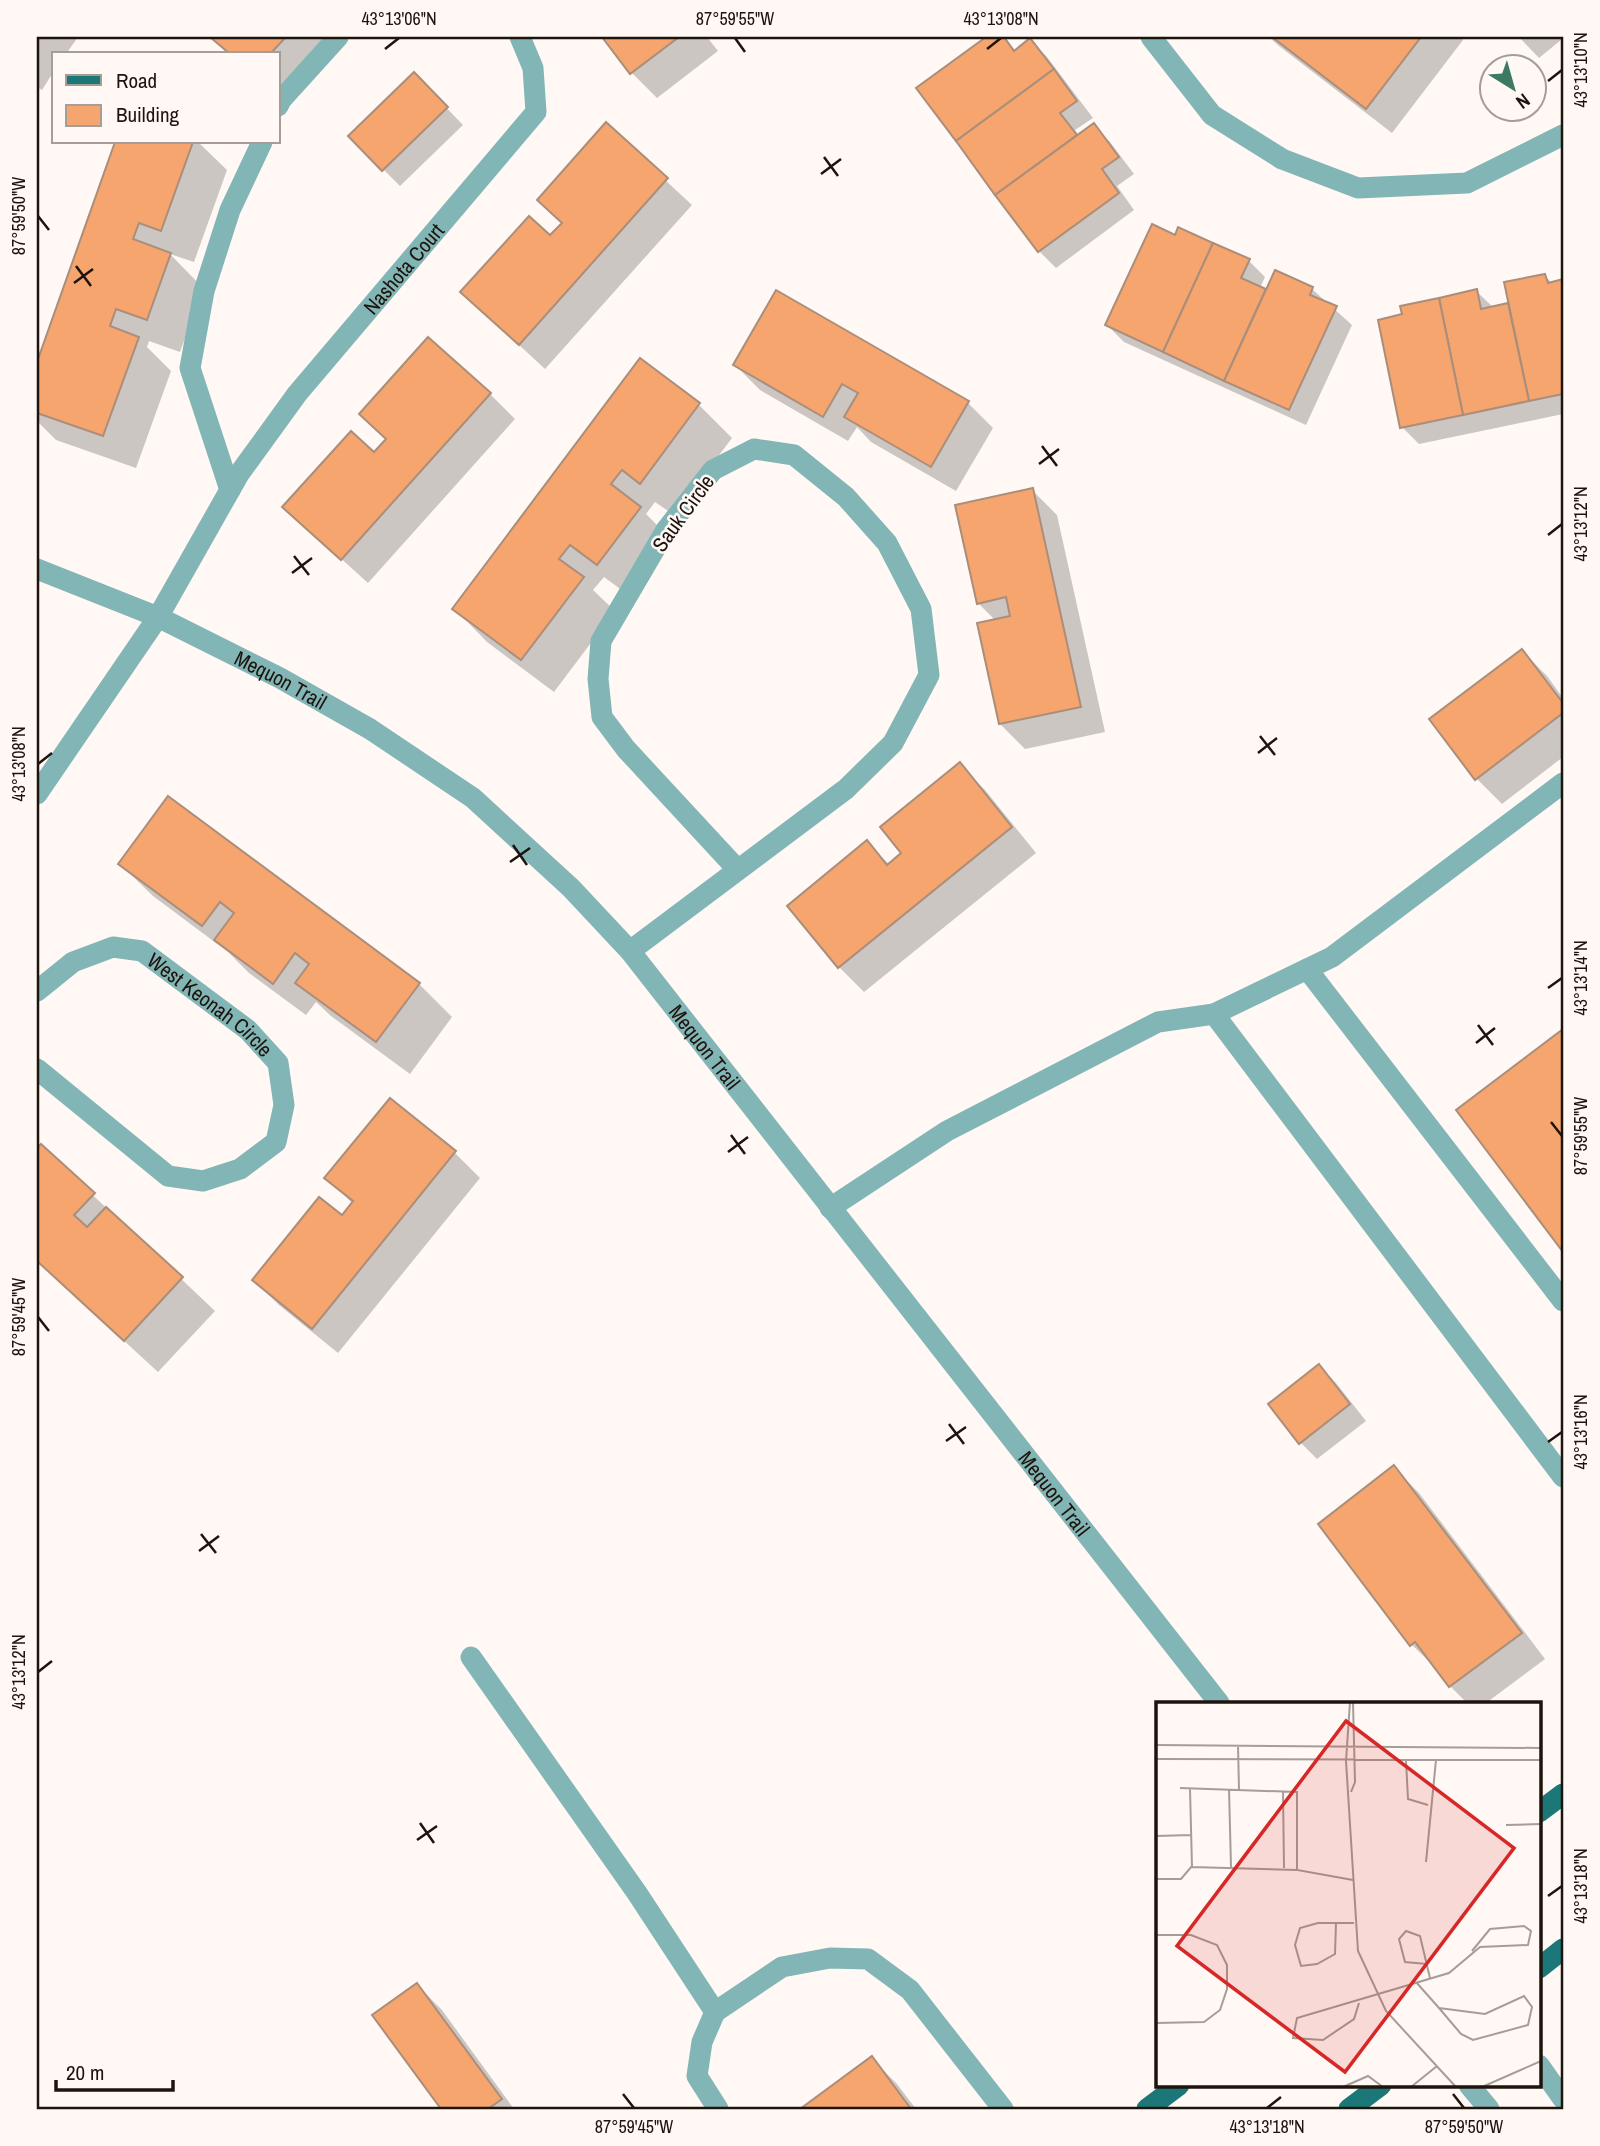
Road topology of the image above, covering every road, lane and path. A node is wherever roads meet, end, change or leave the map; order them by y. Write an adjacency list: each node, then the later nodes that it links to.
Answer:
1 (338, 37): 4 (street)
2 (520, 37): 7 (street, Nashota Court)
3 (1151, 37): 5 (street)
4 (280, 102)
5 (1563, 135)
6 (261, 144): 7 (street)
7 (230, 490): 9 (street, Nashota Court)
8 (37, 569): 9 (street, Mequon Trail)
9 (158, 617): 11 (street, Nashota Court); 13 (street, Mequon Trail)
10 (1563, 783): 14 (street)
11 (37, 794)
12 (738, 870): 12 (street, Sauk Circle); 13 (street, Sauk Circle)
13 (630, 951): 18 (street, Mequon Trail)
14 (1307, 969): 16 (street); 19 (street)
15 (37, 991): 17 (street, West Keonah Circle)
16 (1214, 1014): 18 (street); 20 (street)
17 (37, 1069)
18 (830, 1208): 22 (street, Mequon Trail)
19 (1563, 1301)
20 (1563, 1477)
21 (471, 1657): 27 (street)
22 (1218, 1702)
23 (1563, 1794): 24 (main road)
24 (1540, 1811)
25 (1563, 1949): 26 (main road)
26 (1540, 1967)
27 (715, 2012): 33 (street); 34 (street)
28 (1540, 2066): 32 (street)
29 (1178, 2086): 35 (main road)
30 (1380, 2086): 36 (main road)
31 (1470, 2086): 37 (street)
32 (1563, 2099)
33 (718, 2109)
34 (1003, 2109)
35 (1147, 2109)
36 (1349, 2109)
37 (1489, 2109)

